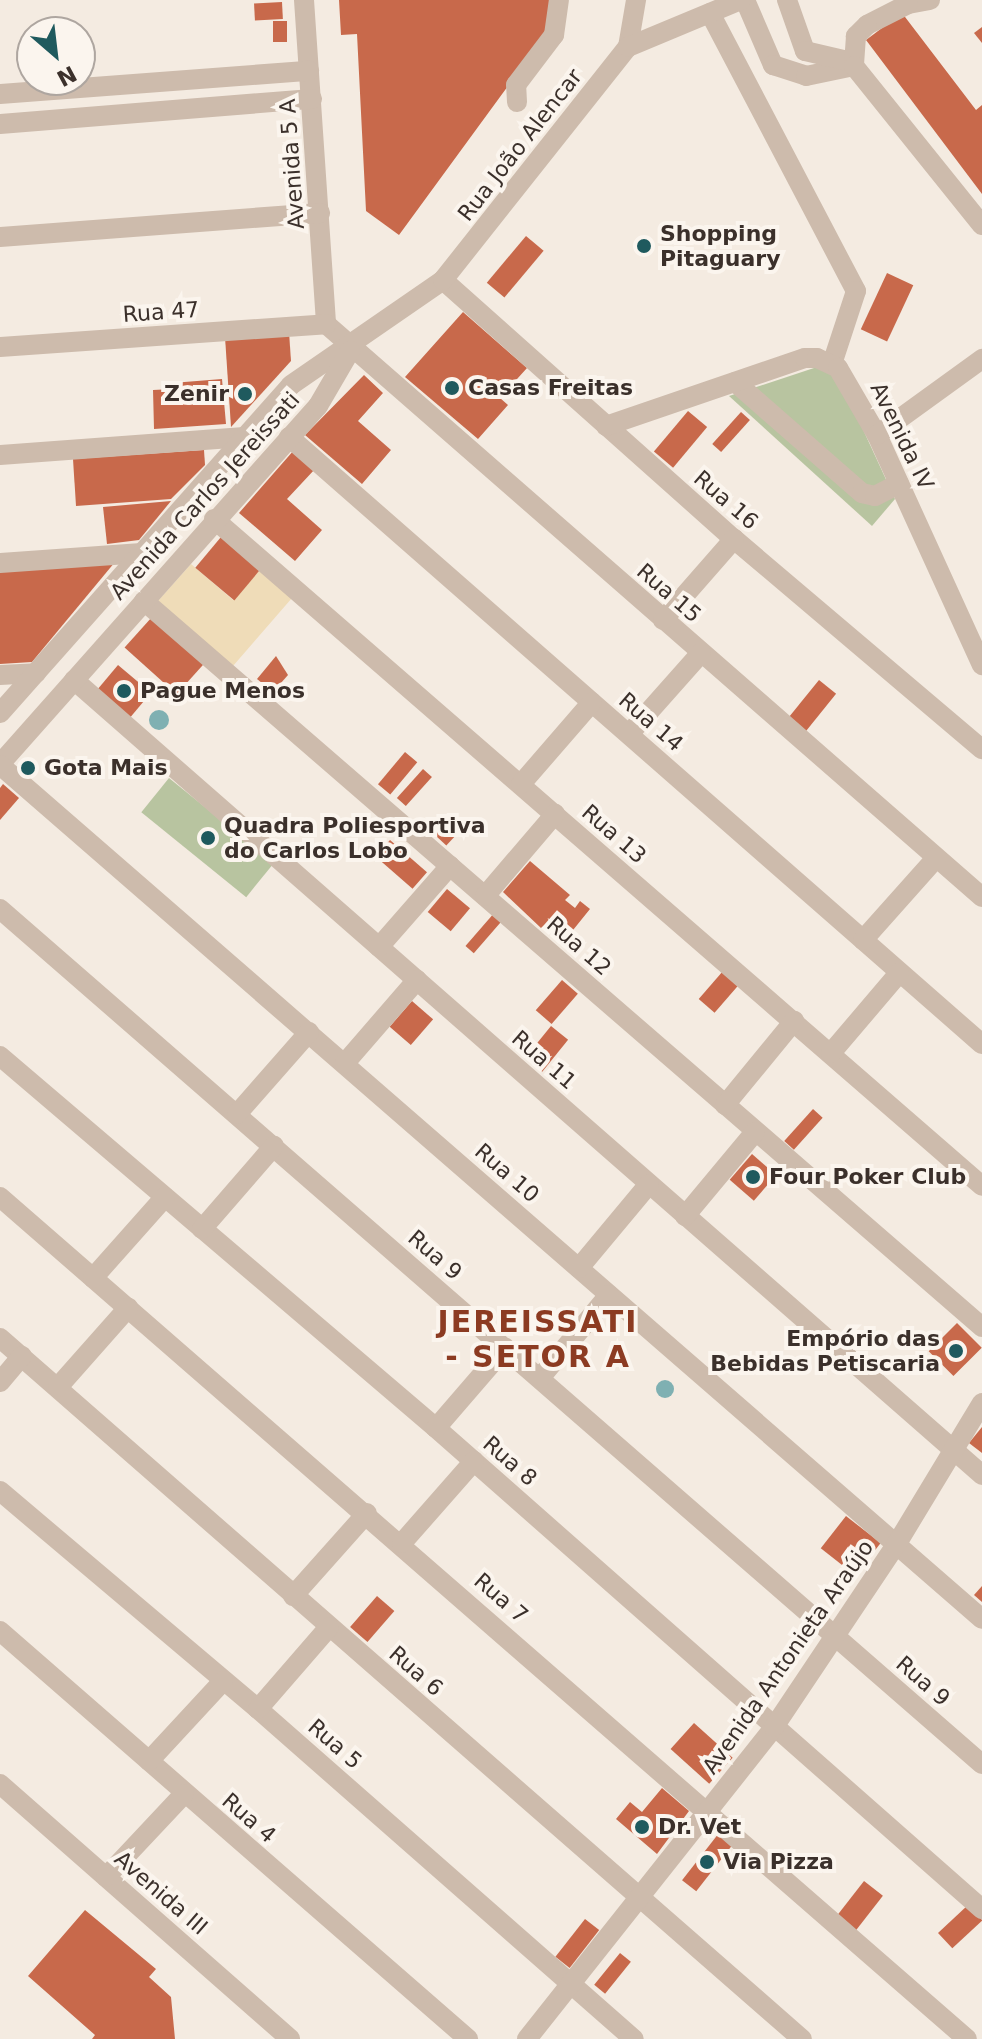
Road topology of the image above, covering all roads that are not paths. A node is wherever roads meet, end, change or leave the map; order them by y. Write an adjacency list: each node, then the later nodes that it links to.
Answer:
1 (304, 0): 10 (street, Avenida 5 A)
2 (559, 0): 13 (street)
3 (636, 0): 8 (street)
4 (743, 0): 7 (street, Rua João Alencar); 9 (street)
5 (787, 0): 9 (street)
6 (930, 0): 9 (street)
7 (710, 13): 8 (street, Rua João Alencar); 23 (street)
8 (628, 47): 18 (street, Rua João Alencar)
9 (854, 66): 16 (street)
10 (309, 71): 11 (street); 12 (street, Avenida 5 A)
11 (0, 94)
12 (312, 99): 14 (street); 15 (street, Avenida 5 A)
13 (517, 102)
14 (0, 124)
15 (320, 213): 17 (street); 19 (street, Avenida 5 A)
16 (982, 225)
17 (0, 237)
18 (443, 280): 21 (street, Rua João Alencar); 25 (street, Rua 16)
19 (326, 324): 20 (street, Rua 47); 21 (street, Rua 15)
20 (0, 347)
21 (352, 348): 27 (street, Avenida Carlos Jereissati); 28 (street, Avenida Carlos Jereissati); 36 (street, Rua 15)
22 (982, 359): 26 (street)
23 (832, 364): 24 (street); 26 (street, Avenida IV)
24 (735, 382): 25 (street); 30 (street)
25 (606, 426): 32 (street, Rua 16)
26 (877, 435): 30 (street, Avenida IV)
27 (244, 437): 29 (street); 33 (street, Avenida Carlos Jereissati)
28 (289, 437): 31 (street, Avenida Carlos Jereissati); 42 (street, Rua 14)
29 (0, 455)
30 (899, 484): 38 (street, Avenida IV)
31 (214, 519): 35 (street, Avenida Carlos Jereissati); 47 (street, Rua 13)
32 (734, 539): 36 (street); 45 (street, Rua 16)
33 (142, 553): 34 (street); 39 (street, Avenida Carlos Jereissati)
34 (0, 563)
35 (144, 601): 41 (street, Avenida Carlos Jereissati); 50 (street, Rua 12)
36 (663, 620): 37 (street, Rua 15)
37 (701, 653): 44 (street); 49 (street, Rua 15)
38 (982, 665)
39 (36, 673): 40 (street); 43 (street, Avenida Carlos Jereissati)
40 (0, 675)
41 (74, 680): 46 (street, Avenida Carlos Jereissati); 55 (street, Rua 11)
42 (592, 702): 44 (street, Rua 14); 47 (street)
43 (0, 713)
44 (629, 734): 54 (street, Rua 14)
45 (982, 749)
46 (0, 764): 59 (street, Rua 10)
47 (521, 784): 48 (street, Rua 13)
48 (555, 814): 51 (street); 58 (street, Rua 13)
49 (936, 858): 52 (street, Rua 15); 54 (street)
50 (450, 866): 51 (street, Rua 12); 55 (street)
51 (485, 896): 64 (street, Rua 12)
52 (982, 897)
53 (0, 909): 65 (street, Rua 9)
54 (863, 940): 56 (street, Rua 14)
55 (379, 947): 57 (street, Rua 11)
56 (899, 973): 60 (street, Rua 14); 61 (street)
57 (417, 980): 63 (street); 68 (street, Rua 11)
58 (794, 1021): 61 (street, Rua 13); 64 (street)
59 (309, 1032): 63 (street, Rua 10); 65 (street)
60 (982, 1044)
61 (831, 1053): 69 (street, Rua 13)
62 (0, 1056): 71 (street, Rua 8)
63 (345, 1063): 74 (street, Rua 10)
64 (725, 1105): 66 (street, Rua 12)
65 (237, 1114): 67 (street, Rua 9)
66 (755, 1132): 72 (street); 78 (street, Rua 12)
67 (274, 1146): 73 (street); 80 (street, Rua 9)
68 (649, 1184): 72 (street, Rua 11); 74 (street)
69 (982, 1186)
70 (0, 1197): 75 (street, Rua 7)
71 (165, 1197): 73 (street, Rua 8); 75 (street)
72 (685, 1216): 87 (street, Rua 11)
73 (202, 1229): 86 (street, Rua 8)
74 (579, 1268): 76 (street, Rua 10)
75 (93, 1278): 77 (street, Rua 7)
76 (609, 1295): 82 (street); 93 (street, Rua 10)
77 (128, 1308): 84 (street); 91 (street, Rua 7)
78 (982, 1327)
79 (0, 1338): 81 (street, Rua 6)
80 (505, 1348): 82 (street, Rua 9); 86 (street)
81 (22, 1356): 83 (street); 84 (street, Rua 6)
82 (540, 1378): 98 (street, Rua 9)
83 (0, 1382)
84 (58, 1387): 94 (street, Rua 6)
85 (982, 1403): 87 (street, Avenida Antonieta Araújo)
86 (436, 1428): 88 (street, Rua 8)
87 (952, 1450): 89 (street, Rua 11); 93 (street, Avenida Antonieta Araújo)
88 (474, 1461): 92 (street); 101 (street, Rua 8)
89 (982, 1475)
90 (0, 1491): 99 (street, Rua 5)
91 (367, 1513): 92 (street, Rua 7); 94 (street)
92 (402, 1543): 106 (street, Rua 7)
93 (896, 1545): 95 (street, Rua 10); 98 (street, Avenida Antonieta Araújo)
94 (293, 1596): 96 (street, Rua 6)
95 (982, 1619)
96 (329, 1627): 100 (street); 108 (street, Rua 6)
97 (0, 1631): 102 (street, Rua 4)
98 (837, 1637): 101 (street, Avenida Antonieta Araújo); 103 (street, Rua 9)
99 (223, 1681): 100 (street, Rua 5); 102 (street)
100 (258, 1709): 110 (street, Rua 5)
101 (774, 1727): 106 (street, Avenida Antonieta Araújo); 109 (street, Rua 8)
102 (149, 1761): 105 (street, Rua 4)
103 (982, 1764)
104 (0, 1784): 107 (street, Avenida III)
105 (184, 1794): 107 (street); 112 (street, Rua 4)
106 (707, 1812): 108 (street, Avenida Antonieta Araújo); 116 (street, Rua 7)
107 (106, 1877): 111 (street, Avenida III)
108 (641, 1898): 110 (street, Avenida Antonieta Araújo); 115 (street, Rua 6)
109 (982, 1909)
110 (571, 1985): 113 (street, Avenida Antonieta Araújo); 114 (street, Rua 5)
111 (282, 2035)
112 (468, 2039)
113 (527, 2039)
114 (633, 2039)
115 (802, 2039)
116 (967, 2039)

